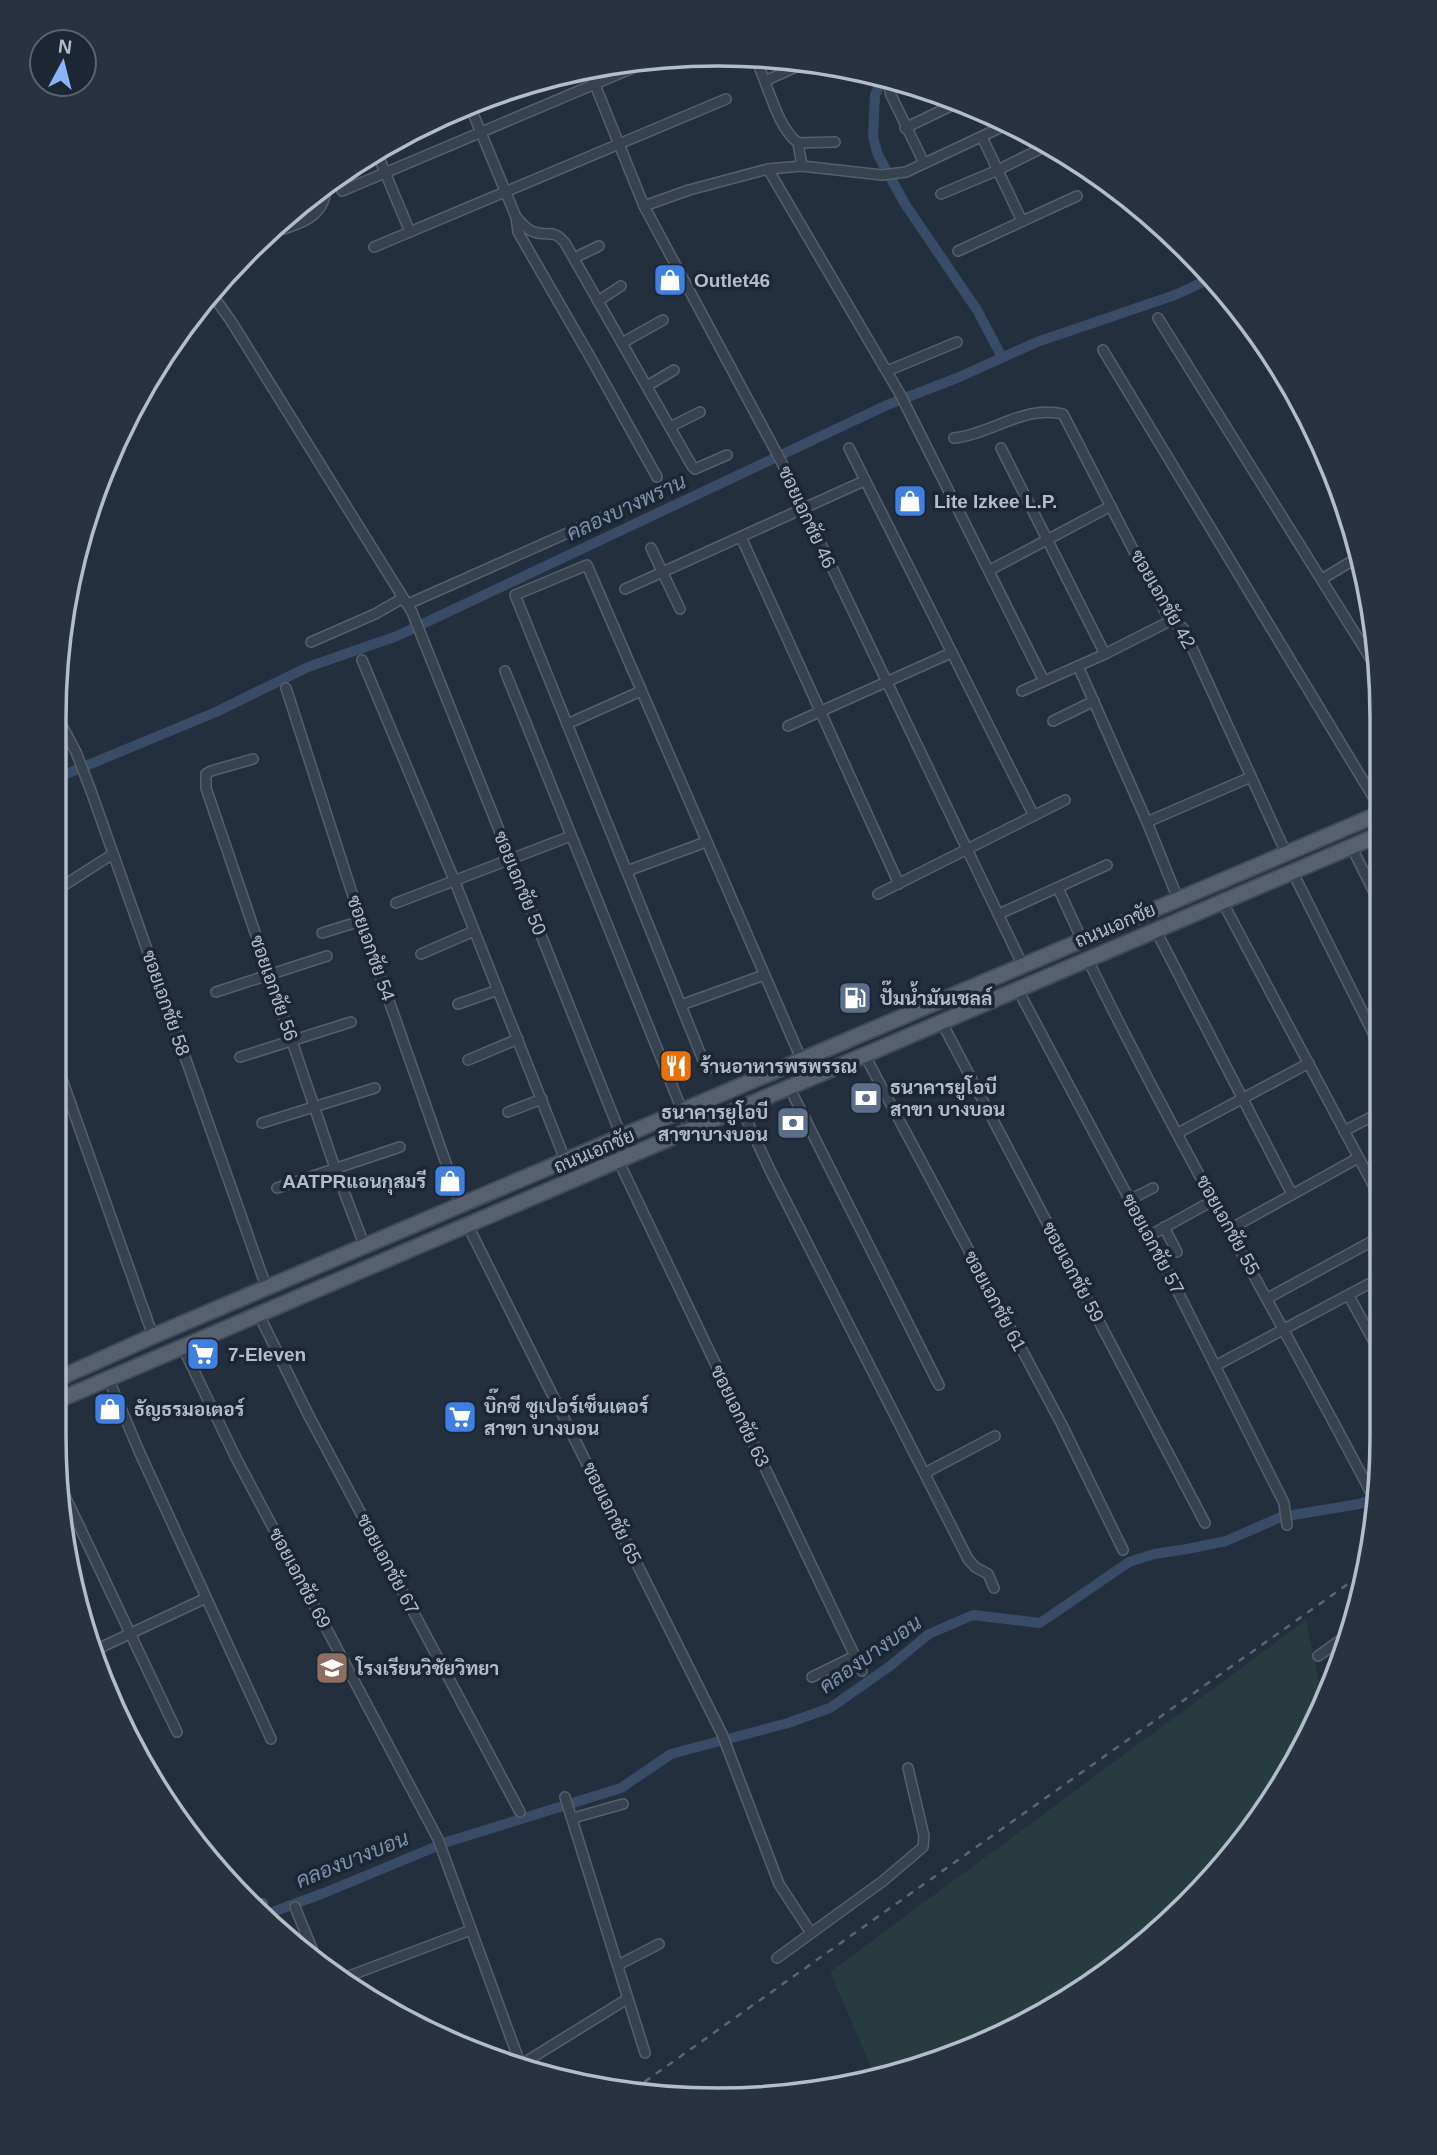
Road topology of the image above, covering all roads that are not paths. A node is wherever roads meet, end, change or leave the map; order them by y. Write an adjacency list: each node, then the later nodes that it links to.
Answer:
1 (759, 68): 5 (street)
2 (788, 71): 5 (street)
3 (620, 74): 6 (street)
4 (593, 79): 6 (street, ซอยเอกชัย 46)
5 (765, 81): 16 (street)
6 (596, 85): 13 (street); 17 (street, ซอยเอกชัย 46)
7 (890, 90): 11 (street)
8 (726, 99): 17 (street)
9 (947, 108): 11 (street)
10 (474, 114): 13 (street)
11 (905, 128): 20 (street)
12 (997, 129): 14 (street)
13 (481, 132): 24 (street); 26 (street)
14 (982, 137): 20 (street); 23 (street)
15 (835, 142): 16 (street)
16 (798, 143): 21 (street)
17 (620, 145): 26 (street); 30 (street, ซอยเอกชัย 46)
18 (1037, 150): 23 (street)
19 (380, 161): 24 (street)
20 (924, 163): 21 (street)
21 (802, 166): 22 (street)
22 (768, 169): 30 (street); 48 (street)
23 (998, 170): 27 (street); 32 (street)
24 (385, 173): 25 (street); 34 (street)
25 (342, 191)
26 (506, 192): 31 (street); 34 (street)
27 (941, 194)
28 (1077, 197): 32 (street)
29 (325, 199): 33 (street)
30 (644, 206): 59 (street, ซอยเอกชัย 46)
31 (516, 217): 38 (street); 56 (street)
32 (1022, 221): 37 (street)
33 (297, 222)
34 (410, 232): 36 (street)
35 (599, 246): 38 (street)
36 (374, 247)
37 (958, 251)
38 (574, 258): 40 (street)
39 (621, 286): 40 (street)
40 (598, 301): 45 (street)
41 (217, 302): 69 (street, ซอยเอกชัย 50)
42 (1158, 318): 67 (street)
43 (663, 320): 45 (street)
44 (957, 342): 48 (street)
45 (622, 343): 49 (street)
46 (1103, 350): 92 (street)
47 (674, 370): 49 (street)
48 (887, 371): 65 (street)
49 (647, 386): 51 (street)
50 (701, 412): 51 (street)
51 (670, 427): 55 (street)
52 (954, 438): 58 (street, ซอยเอกชัย 42)
53 (849, 448): 57 (street)
54 (1002, 448): 62 (street)
55 (727, 455)
56 (657, 477)
57 (864, 481): 59 (street); 74 (street)
58 (1111, 506): 62 (street); 71 (street, ซอยเอกชัย 42)
59 (803, 509): 61 (street); 80 (street, ซอยเอกชัย 46)
60 (608, 515): 69 (street)
61 (741, 537): 66 (street); 85 (street)
62 (1047, 540): 65 (street); 75 (street)
63 (651, 548): 66 (street)
64 (1351, 562): 67 (street)
65 (990, 570): 79 (street)
66 (663, 572): 68 (street); 70 (street)
67 (1322, 579): 73 (street)
68 (625, 589)
69 (408, 605): 72 (street); 104 (street, ซอยเอกชัย 50)
70 (680, 609)
71 (1170, 621): 75 (street); 91 (street, ซอยเอกชัย 42)
72 (311, 642)
73 (1367, 652)
74 (951, 653): 80 (street); 94 (street)
75 (1105, 654): 77 (street)
76 (362, 660): 108 (street)
77 (1078, 666): 79 (street); 84 (street)
78 (505, 671): 97 (street)
79 (1044, 681): 83 (street)
80 (886, 683): 85 (street); 101 (street, ซอยเอกชัย 46)
81 (286, 688): 119 (street, ซอยเอกชัย 54)
82 (641, 691): 87 (street); 87 (street); 99 (street)
83 (1022, 691)
84 (1094, 701): 86 (street); 96 (street)
85 (820, 712): 88 (street); 110 (street)
86 (1053, 720)
87 (567, 724): 106 (street)
88 (788, 726)
89 (66, 733): 103 (street, ซอยเอกชัย 58)
90 (253, 759): 128 (street, ซอยเอกชัย 56)
91 (1251, 777): 96 (street); 102 (street, ซอยเอกชัย 42)
92 (1370, 793)
93 (1065, 800): 94 (street)
94 (1034, 816): 101 (street)
95 (1370, 816): 102 (main road, ถนนเอกชัย)
96 (1147, 822): 114 (street)
97 (571, 836): 104 (street); 154 (street)
98 (1370, 838): 100 (main road, ถนนเอกชัย)
99 (706, 842): 106 (street); 129 (street)
100 (1351, 846): 107 (main road, ถนนเอกชัย); 111 (street)
101 (968, 849): 110 (street); 117 (street, ซอยเอกชัย 46)
102 (1286, 853): 114 (main road, ถนนเอกชัย)
103 (113, 854): 109 (street); 181 (street, ซอยเอกชัย 58)
104 (511, 860): 108 (street); 160 (street, ซอยเอกชัย 50)
105 (1107, 865): 112 (street)
106 (627, 871): 134 (street)
107 (1292, 871): 115 (main road, ถนนเอกชัย); 137 (street)
108 (455, 882): 116 (street); 121 (street)
109 (66, 884)
110 (899, 884): 113 (street)
111 (1370, 884)
112 (1058, 888): 117 (street); 123 (street)
113 (878, 894)
114 (1178, 899): 118 (main road); 123 (main road, ถนนเอกชัย)
115 (1222, 901): 118 (main road, ถนนเอกชัย); 144 (street)
116 (396, 903)
117 (999, 914): 127 (street, ซอยเอกชัย 46)
118 (1186, 916): 120 (main road, ถนนเอกชัย)
119 (361, 920): 122 (street); 172 (street, ซอยเอกชัย 54)
120 (1154, 929): 126 (main road, ถนนเอกชัย); 150 (street)
121 (474, 931): 124 (street); 131 (street)
122 (322, 933)
123 (1082, 940): 127 (main road, ถนนเอกชัย)
124 (421, 954)
125 (327, 956): 128 (street)
126 (1087, 958): 130 (main road, ถนนเอกชัย); 159 (street, ซอยเอกชัย 55)
127 (1023, 966): 143 (main road, ถนนเอกชัย)
128 (269, 974): 132 (street); 139 (street, ซอยเอกชัย 56)
129 (764, 975): 134 (street); 143 (street)
130 (1017, 988): 135 (main road, ถนนเอกชัย); 170 (street, ซอยเอกชัย 57)
131 (498, 989): 133 (street); 138 (street)
132 (216, 992)
133 (458, 1004)
134 (681, 1005): 145 (street)
135 (941, 1021): 140 (main road, ถนนเอกชัย); 198 (street, ซอยเอกชัย 59)
136 (351, 1023): 139 (street)
137 (1370, 1025)
138 (518, 1039): 142 (street); 149 (street)
139 (291, 1040): 141 (street); 151 (street, ซอยเอกชัย 56)
140 (864, 1054): 146 (main road, ถนนเอกชัย); 200 (street, ซอยเอกชัย 61)
141 (240, 1057)
142 (468, 1059)
143 (802, 1061): 154 (main road, ถนนเอกชัย)
144 (1309, 1063): 150 (street); 158 (street)
145 (707, 1070)
146 (789, 1087): 152 (main road, ถนนเอกชัย); 192 (street)
147 (375, 1088): 151 (street)
148 (66, 1090): 187 (street)
149 (542, 1099): 153 (street); 163 (street)
150 (1242, 1099): 159 (street); 169 (street)
151 (315, 1106): 156 (street); 165 (street, ซอยเอกชัย 56)
152 (741, 1108): 157 (main road, ถนนเอกชัย); 195 (street)
153 (508, 1112)
154 (682, 1112): 157 (street); 160 (main road, ถนนเอกชัย)
155 (1370, 1118): 158 (street)
156 (262, 1123)
157 (690, 1130): 164 (main road, ถนนเอกชัย)
158 (1344, 1131): 162 (street)
159 (1178, 1133): 171 (street, ซอยเอกชัย 55)
160 (622, 1138): 163 (main road, ถนนเอกชัย)
161 (400, 1147): 165 (street)
162 (1358, 1158): 166 (street); 169 (street)
163 (566, 1162): 172 (main road, ถนนเอกชัย)
164 (619, 1162): 173 (main road, ถนนเอกชัย); 206 (street, ซอยเอกชัย 63)
165 (335, 1168): 167 (street); 178 (street, ซอยเอกชัย 56)
166 (1370, 1180)
167 (277, 1188)
168 (1153, 1188): 170 (street)
169 (1292, 1194): 175 (street)
170 (1129, 1200): 176 (street, ซอยเอกชัย 57)
171 (1214, 1200): 174 (street); 175 (street, ซอยเอกชัย 55)
172 (461, 1206): 178 (main road, ถนนเอกชัย)
173 (468, 1226): 184 (main road, ถนนเอกชัย); 219 (street, ซอยเอกชัย 65)
174 (1164, 1227): 176 (street); 179 (street)
175 (1230, 1229): 183 (street, ซอยเอกชัย 55)
176 (1149, 1236): 189 (street, ซอยเอกชัย 57)
177 (1370, 1242): 183 (street)
178 (365, 1247): 181 (main road, ถนนเอกชัย)
179 (1177, 1252)
180 (1370, 1284): 182 (street)
181 (267, 1289): 187 (main road, ถนนเอกชัย)
182 (1349, 1296): 185 (street); 186 (street)
183 (1268, 1298): 185 (street, ซอยเอกชัย 55)
184 (259, 1315): 188 (main road, ถนนเอกชัย); 215 (street, ซอยเอกชัย 67)
185 (1285, 1329): 189 (street); 196 (street, ซอยเอกชัย 55)
186 (1370, 1334)
187 (153, 1336): 190 (main road, ถนนเอกชัย)
188 (183, 1348): 191 (main road, ถนนเอกชัย); 218 (street, ซอยเอกชัย 69)
189 (1216, 1366): 199 (street, ซอยเอกชัย 57)
190 (66, 1375)
191 (109, 1380): 193 (main road, ถนนเอกชัย); 202 (street)
192 (939, 1385)
193 (66, 1397)
194 (995, 1436): 195 (street)
195 (925, 1473): 201 (street)
196 (1368, 1488)
197 (71, 1513): 203 (street)
198 (1205, 1523)
199 (1287, 1525)
200 (1123, 1550)
201 (994, 1588)
202 (206, 1598): 203 (street); 211 (street)
203 (131, 1633): 205 (street); 210 (street)
204 (1337, 1643): 207 (street)
205 (101, 1647)
206 (855, 1656): 208 (street, ซอยเอกชัย 63); 209 (street)
207 (1318, 1656)
208 (862, 1671)
209 (812, 1677)
210 (177, 1732)
211 (271, 1739)
212 (908, 1768): 219 (street)
213 (565, 1797): 216 (street)
214 (623, 1804): 216 (street)
215 (520, 1812)
216 (572, 1816): 223 (street)
217 (295, 1907): 220 (street)
218 (471, 1930): 224 (street); 227 (street, ซอยเอกชัย 69)
219 (811, 1933): 222 (street)
220 (310, 1944)
221 (659, 1944): 223 (street)
222 (777, 1958)
223 (618, 1965): 225 (street)
224 (351, 1975)
225 (627, 1998): 226 (street); 228 (street)
226 (645, 2053)
227 (519, 2057)
228 (527, 2059)

